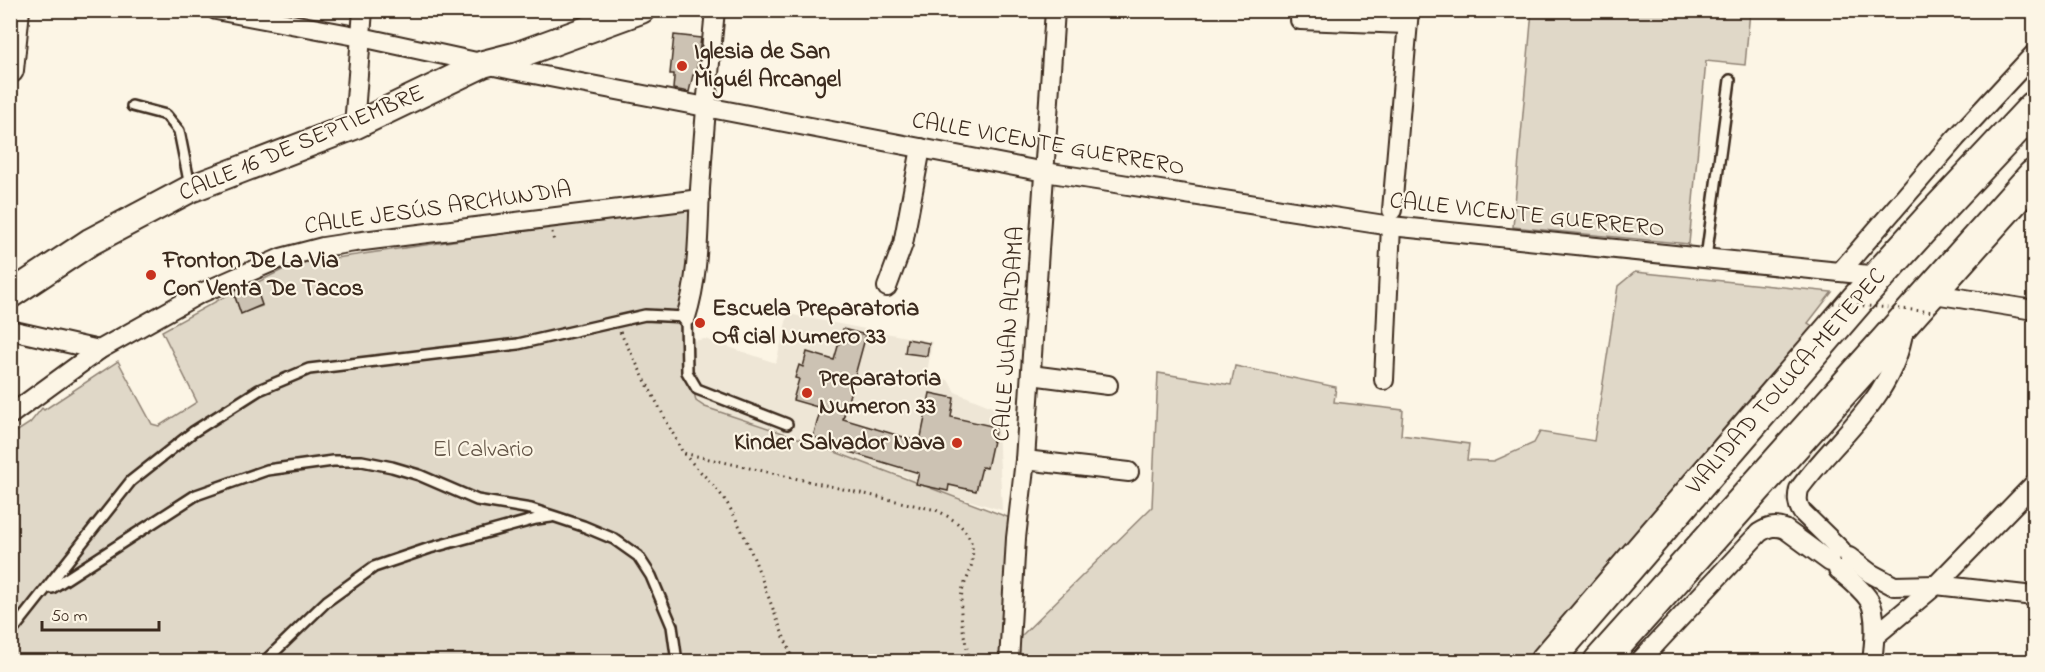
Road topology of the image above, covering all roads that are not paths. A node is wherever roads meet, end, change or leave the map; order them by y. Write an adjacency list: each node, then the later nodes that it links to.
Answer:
1 (16, 10): 12 (street)
2 (216, 10): 9 (street, CALLE VICENTE GUERRERO)
3 (363, 10): 9 (street)
4 (641, 10): 11 (street, CALLE 16 DE SEPTIEMBRE)
5 (716, 10): 15 (street)
6 (1055, 10): 19 (street, CALLE JUAN ALDAMA)
7 (1408, 17): 8 (street); 23 (street)
8 (1300, 20)
9 (361, 37): 11 (street, CALLE VICENTE GUERRERO); 17 (street)
10 (2034, 54): 25 (street)
11 (483, 64): 15 (street, CALLE VICENTE GUERRERO); 17 (street, CALLE 16 DE SEPTIEMBRE)
12 (10, 70)
13 (1730, 80): 24 (lane)
14 (132, 106): 21 (lane)
15 (706, 107): 18 (street, CALLE VICENTE GUERRERO); 22 (street)
16 (2034, 108): 26 (highway, VIALIDAD TOLUCA-METEPEC)
17 (354, 126): 21 (street, CALLE 16 DE SEPTIEMBRE)
18 (921, 148): 19 (street, CALLE VICENTE GUERRERO); 27 (street)
19 (1046, 172): 23 (street, CALLE VICENTE GUERRERO); 34 (street, CALLE JUAN ALDAMA)
20 (2034, 176): 29 (highway, VIALIDAD TOLUCA-METEPEC)
21 (190, 189): 28 (street, CALLE 16 DE SEPTIEMBRE)
22 (700, 199): 31 (street); 33 (street, CALLE JESÚS ARCHUNDIA)
23 (1392, 218): 24 (street, CALLE VICENTE GUERRERO); 35 (street)
24 (1706, 258): 25 (street, CALLE VICENTE GUERRERO)
25 (1840, 272): 26 (street, CALLE VICENTE GUERRERO)
26 (1880, 276): 56 (highway, VIALIDAD TOLUCA-METEPEC)
27 (887, 287)
28 (10, 295)
29 (1923, 308): 30 (street); 42 (street); 57 (highway, VIALIDAD TOLUCA-METEPEC)
30 (2034, 310)
31 (686, 316): 38 (lane); 48 (lane)
32 (10, 330): 33 (street)
33 (99, 350): 37 (street, CALLE JESÚS ARCHUNDIA)
34 (1031, 375): 36 (street); 39 (street, CALLE JUAN ALDAMA)
35 (1384, 380)
36 (1108, 385)
37 (10, 415)
38 (787, 424)
39 (1025, 460): 40 (street); 55 (street, CALLE JUAN ALDAMA)
40 (1129, 471)
41 (2034, 484): 47 (street)
42 (1802, 512): 44 (street); 45 (street)
43 (556, 517): 48 (lane); 53 (lane); 54 (lane)
44 (1785, 529): 45 (street); 58 (street)
45 (1840, 560): 46 (street); 50 (street)
46 (1888, 583): 47 (street); 50 (street)
47 (1936, 585): 49 (street); 52 (street)
48 (45, 592): 51 (lane)
49 (2034, 596)
50 (1869, 602): 52 (street)
51 (10, 634)
52 (1875, 636): 59 (street)
53 (264, 662)
54 (677, 662)
55 (1009, 662)
56 (1546, 662)
57 (1600, 662)
58 (1639, 662)
59 (1872, 662)

